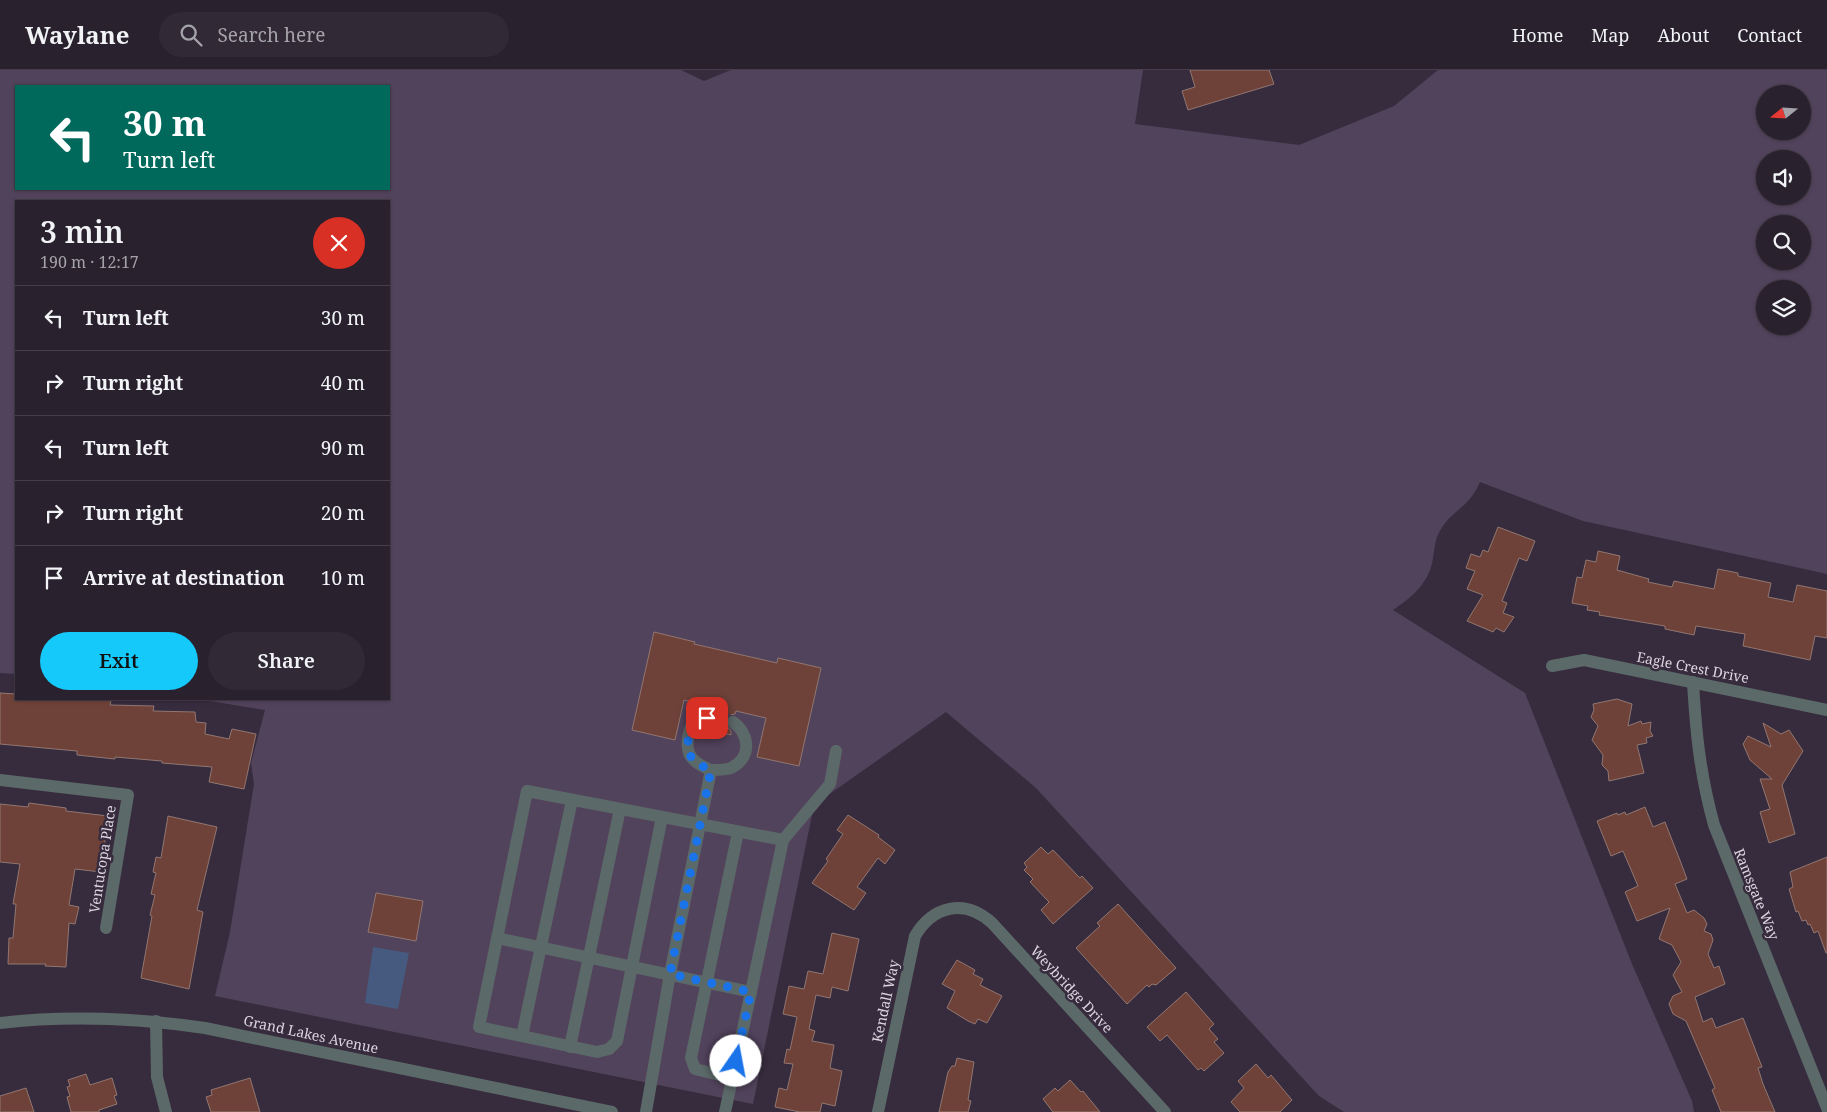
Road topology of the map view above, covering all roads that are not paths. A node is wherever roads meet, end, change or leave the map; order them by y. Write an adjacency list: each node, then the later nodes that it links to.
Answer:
1 (1552, 666): 2 (street, Eagle Crest Drive)
2 (1693, 682): 3 (street, Eagle Crest Drive); 29 (street, Ramsgate Way)
3 (1827, 710)
4 (707, 718): 7 (street)
5 (733, 722): 7 (street)
6 (836, 751): 14 (street)
7 (711, 770): 12 (street)
8 (0, 780): 16 (street, Ventucopa Place)
9 (572, 800): 10 (street); 17 (street); 18 (street)
10 (620, 809): 11 (street); 19 (street)
11 (662, 817): 12 (street); 20 (street)
12 (701, 824): 13 (street); 21 (street)
13 (738, 832): 14 (street); 22 (street)
14 (783, 840): 23 (street)
15 (945, 910): 34 (street, Kendall Way); 35 (street, Weybridge Drive)
16 (106, 928)
17 (497, 938): 18 (street); 26 (street)
18 (540, 947): 19 (street); 26 (street)
19 (589, 958): 20 (street); 27 (street)
20 (632, 967): 21 (street); 27 (street)
21 (670, 974): 22 (street); 32 (street)
22 (707, 982): 23 (street); 28 (street)
23 (751, 992): 28 (street)
24 (156, 1021): 25 (street, Grand Lakes Avenue); 30 (street); 31 (street, Grand Lakes Avenue)
25 (0, 1023)
26 (522, 1036): 27 (street)
27 (570, 1047)
28 (732, 1078): 33 (street)
29 (1827, 1108)
30 (166, 1112)
31 (612, 1112)
32 (646, 1112)
33 (726, 1112)
34 (878, 1112)
35 (1165, 1112)

